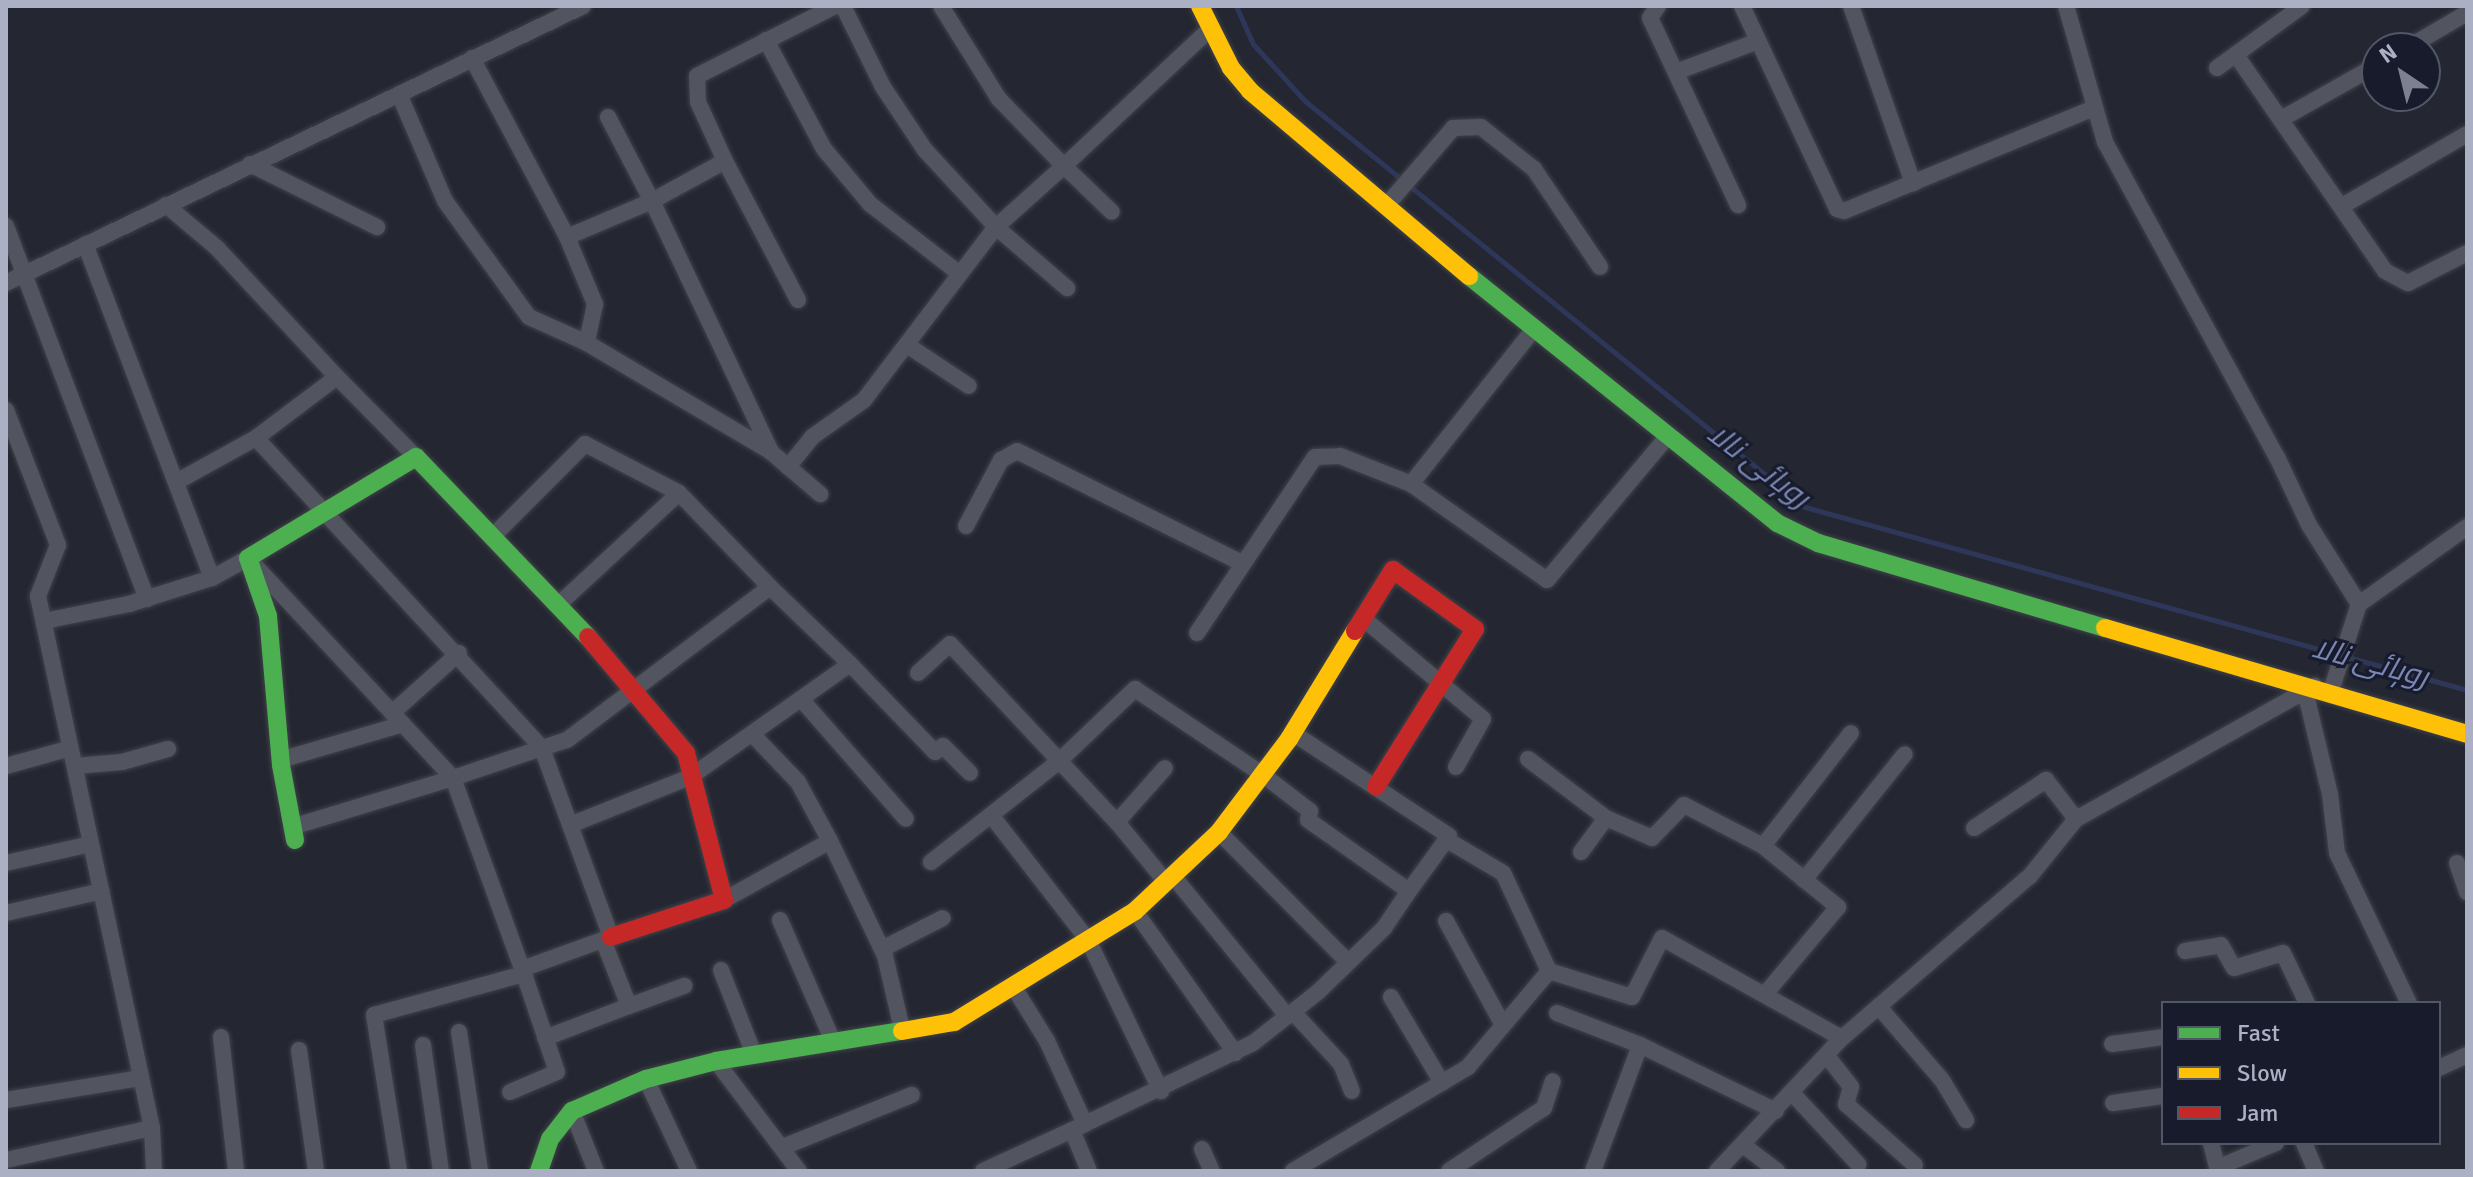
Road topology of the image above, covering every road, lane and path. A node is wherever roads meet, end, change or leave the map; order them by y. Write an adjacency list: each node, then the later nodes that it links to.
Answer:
1 (583, 6): 17 (street)
2 (835, 6): 14 (street)
3 (843, 6): 38 (street)
4 (941, 6): 28 (street)
5 (1200, 6): 12 (street)
6 (1658, 6): 19 (street)
7 (1742, 6): 15 (street)
8 (1851, 6): 29 (street)
9 (2066, 6): 22 (street)
10 (2302, 6): 16 (street)
11 (2467, 13): 13 (street)
12 (1210, 29): 28 (street); 31 (street)
13 (2434, 32)
14 (766, 40): 26 (street); 44 (street)
15 (1756, 42): 19 (street); 29 (street)
16 (2236, 55): 18 (street); 24 (street)
17 (472, 58): 21 (street); 39 (street)
18 (2217, 68)
19 (1676, 72): 33 (street)
20 (2361, 74): 24 (street)
21 (399, 94): 27 (street); 49 (street)
22 (2094, 108): 29 (street); 73 (street)
23 (608, 117): 30 (street)
24 (2283, 118): 34 (street)
25 (2467, 134): 34 (street)
26 (725, 161): 30 (street); 47 (street)
27 (250, 164): 32 (street); 37 (street)
28 (1064, 166): 35 (street); 38 (street)
29 (1913, 183)
30 (652, 201): 39 (street); 56 (street)
31 (1390, 202): 42 (street); 48 (street)
32 (166, 205): 40 (street); 51 (street)
33 (1738, 205)
34 (2342, 206): 41 (street)
35 (1112, 212)
36 (6, 226): 43 (street)
37 (377, 227)
38 (996, 227): 44 (street); 46 (street)
39 (567, 237): 49 (street)
40 (85, 244): 43 (street); 59 (street)
41 (2467, 253)
42 (1600, 267)
43 (25, 274): 45 (street); 71 (street)
44 (960, 274): 50 (street)
45 (6, 283)
46 (1067, 288)
47 (798, 300)
48 (1533, 330): 55 (street); 60 (street)
49 (587, 343): 56 (street)
50 (907, 345): 52 (street); 58 (street)
51 (337, 377): 54 (street); 57 (street)
52 (969, 386)
53 (6, 410): 75 (street)
54 (256, 438): 59 (street); 63 (street)
55 (1666, 438): 60 (street); 81 (street)
56 (771, 452): 58 (street)
57 (416, 457): 63 (street); 66 (street)
58 (788, 467): 62 (street)
59 (178, 481): 69 (street)
60 (1411, 484): 68 (street)
61 (679, 493): 66 (street); 70 (street); 72 (street)
62 (820, 494)
63 (326, 513): 67 (street); 77 (street)
64 (966, 526): 68 (street)
65 (2467, 527): 73 (street)
66 (493, 536): 72 (street)
67 (248, 558): 69 (street); 84 (street); 94 (street)
68 (1242, 563): 76 (street)
69 (212, 578): 71 (street)
70 (770, 587): 78 (street); 82 (street)
71 (147, 599): 75 (street)
72 (559, 604): 82 (street)
73 (2359, 604): 81 (street)
74 (1364, 619): 80 (street); 80 (street); 85 (street)
75 (44, 621): 89 (street)
76 (1197, 633)
77 (459, 653): 84 (street); 90 (street)
78 (850, 664): 83 (street); 100 (street)
79 (918, 673): 95 (street)
80 (1441, 683): 98 (street); 104 (street)
81 (2322, 686): 88 (street); 108 (street); 146 (street)
82 (636, 688): 90 (street); 102 (street)
83 (801, 699): 87 (street); 107 (street)
84 (398, 718): 94 (street); 103 (street)
85 (1293, 733): 101 (street); 104 (street)
86 (1851, 733): 117 (street)
87 (752, 734): 102 (street); 115 (street)
88 (2467, 734)
89 (71, 748): 96 (street); 97 (street)
90 (542, 748): 103 (street); 110 (street)
91 (168, 749): 97 (street)
92 (1905, 754): 123 (street)
93 (1528, 759): 106 (street)
94 (280, 760): 113 (street)
95 (1057, 763): 101 (street); 105 (street); 109 (street)
96 (6, 766)
97 (75, 766): 116 (street)
98 (1456, 767)
99 (1165, 768): 109 (street)
100 (970, 773)
101 (1262, 774): 112 (street); 125 (street)
102 (690, 777): 110 (street); 127 (street)
103 (453, 778): 113 (street); 140 (street)
104 (1376, 787): 114 (street)
105 (991, 815): 119 (street); 134 (street)
106 (1606, 818): 117 (street); 118 (street)
107 (906, 819)
108 (2076, 819): 111 (street); 148 (street)
109 (1117, 822): 122 (street)
110 (570, 825): 133 (street)
111 (1974, 828)
112 (1219, 832): 122 (street); 137 (street)
113 (293, 833)
114 (1447, 840): 125 (street); 139 (street)
115 (830, 841): 127 (street); 135 (street)
116 (91, 844): 120 (street); 124 (street)
117 (1763, 846): 123 (street)
118 (1581, 852)
119 (931, 862)
120 (6, 863)
121 (2457, 863): 126 (street)
122 (1169, 879): 128 (street); 150 (street)
123 (1804, 880): 143 (street)
124 (102, 891): 129 (street); 169 (street)
125 (1409, 891): 137 (street)
126 (2467, 892)
127 (724, 900): 133 (street)
128 (1135, 911): 134 (street); 163 (street)
129 (6, 913)
130 (943, 918): 135 (street)
131 (780, 920): 158 (street)
132 (1446, 921): 151 (street)
133 (607, 939): 140 (street); 147 (street)
134 (1088, 940): 142 (street); 173 (street)
135 (882, 949): 152 (street)
136 (2185, 951): 145 (street)
137 (1348, 962): 150 (street)
138 (721, 970): 164 (street)
139 (1549, 971): 143 (street); 151 (street)
140 (523, 972): 156 (street); 199 (street)
141 (684, 986): 147 (street)
142 (1013, 986): 152 (street); 184 (street)
143 (1766, 993): 157 (street)
144 (1391, 997): 172 (street)
145 (2306, 1001)
146 (2408, 1001)
147 (629, 1006): 156 (street)
148 (1879, 1007): 157 (street); 183 (street)
149 (1557, 1013): 161 (street)
150 (1290, 1014): 163 (street); 174 (street)
151 (1503, 1025): 172 (street)
152 (902, 1029): 158 (street)
153 (459, 1032): 201 (street)
154 (221, 1037): 197 (street)
155 (2161, 1037): 159 (street)
156 (545, 1038): 175 (street)
157 (1842, 1038): 166 (street)
158 (832, 1039): 164 (street)
159 (2112, 1044)
160 (423, 1045): 200 (street)
161 (1640, 1045): 182 (street); 211 (street)
162 (299, 1050): 198 (street)
163 (1235, 1053): 173 (street)
164 (754, 1054): 167 (street)
165 (2467, 1055): 168 (street)
166 (1827, 1056): 176 (street); 194 (street)
167 (716, 1061): 170 (street); 190 (street)
168 (2441, 1067)
169 (141, 1078): 179 (street); 185 (street)
170 (646, 1079): 181 (street); 204 (street)
171 (1553, 1081): 210 (street)
172 (1442, 1083): 209 (street)
173 (1161, 1091): 184 (street)
174 (1352, 1091)
175 (510, 1092)
176 (1793, 1094): 182 (street); 193 (street)
177 (912, 1095): 190 (street)
178 (2161, 1096): 180 (street)
179 (6, 1100)
180 (2113, 1103)
181 (572, 1111): 202 (street); 203 (street)
182 (1776, 1111): 186 (street)
183 (1966, 1120)
184 (1079, 1127): 206 (street); 207 (street)
185 (152, 1128): 192 (street); 196 (street)
186 (1743, 1145): 212 (street); 213 (street)
187 (2211, 1145): 195 (street)
188 (2272, 1145): 195 (street)
189 (2305, 1145): 214 (street)
190 (783, 1147): 205 (street)
191 (1202, 1149): 208 (street)
192 (6, 1160)
193 (1858, 1164)
194 (1915, 1165)
195 (2217, 1170)
196 (154, 1171)
197 (236, 1171)
198 (316, 1171)
199 (399, 1171)
200 (441, 1171)
201 (480, 1171)
202 (539, 1171)
203 (596, 1171)
204 (689, 1171)
205 (799, 1171)
206 (983, 1171)
207 (1089, 1171)
208 (1212, 1171)
209 (1293, 1171)
210 (1449, 1171)
211 (1593, 1171)
212 (1717, 1171)
213 (1777, 1171)
214 (2316, 1171)

